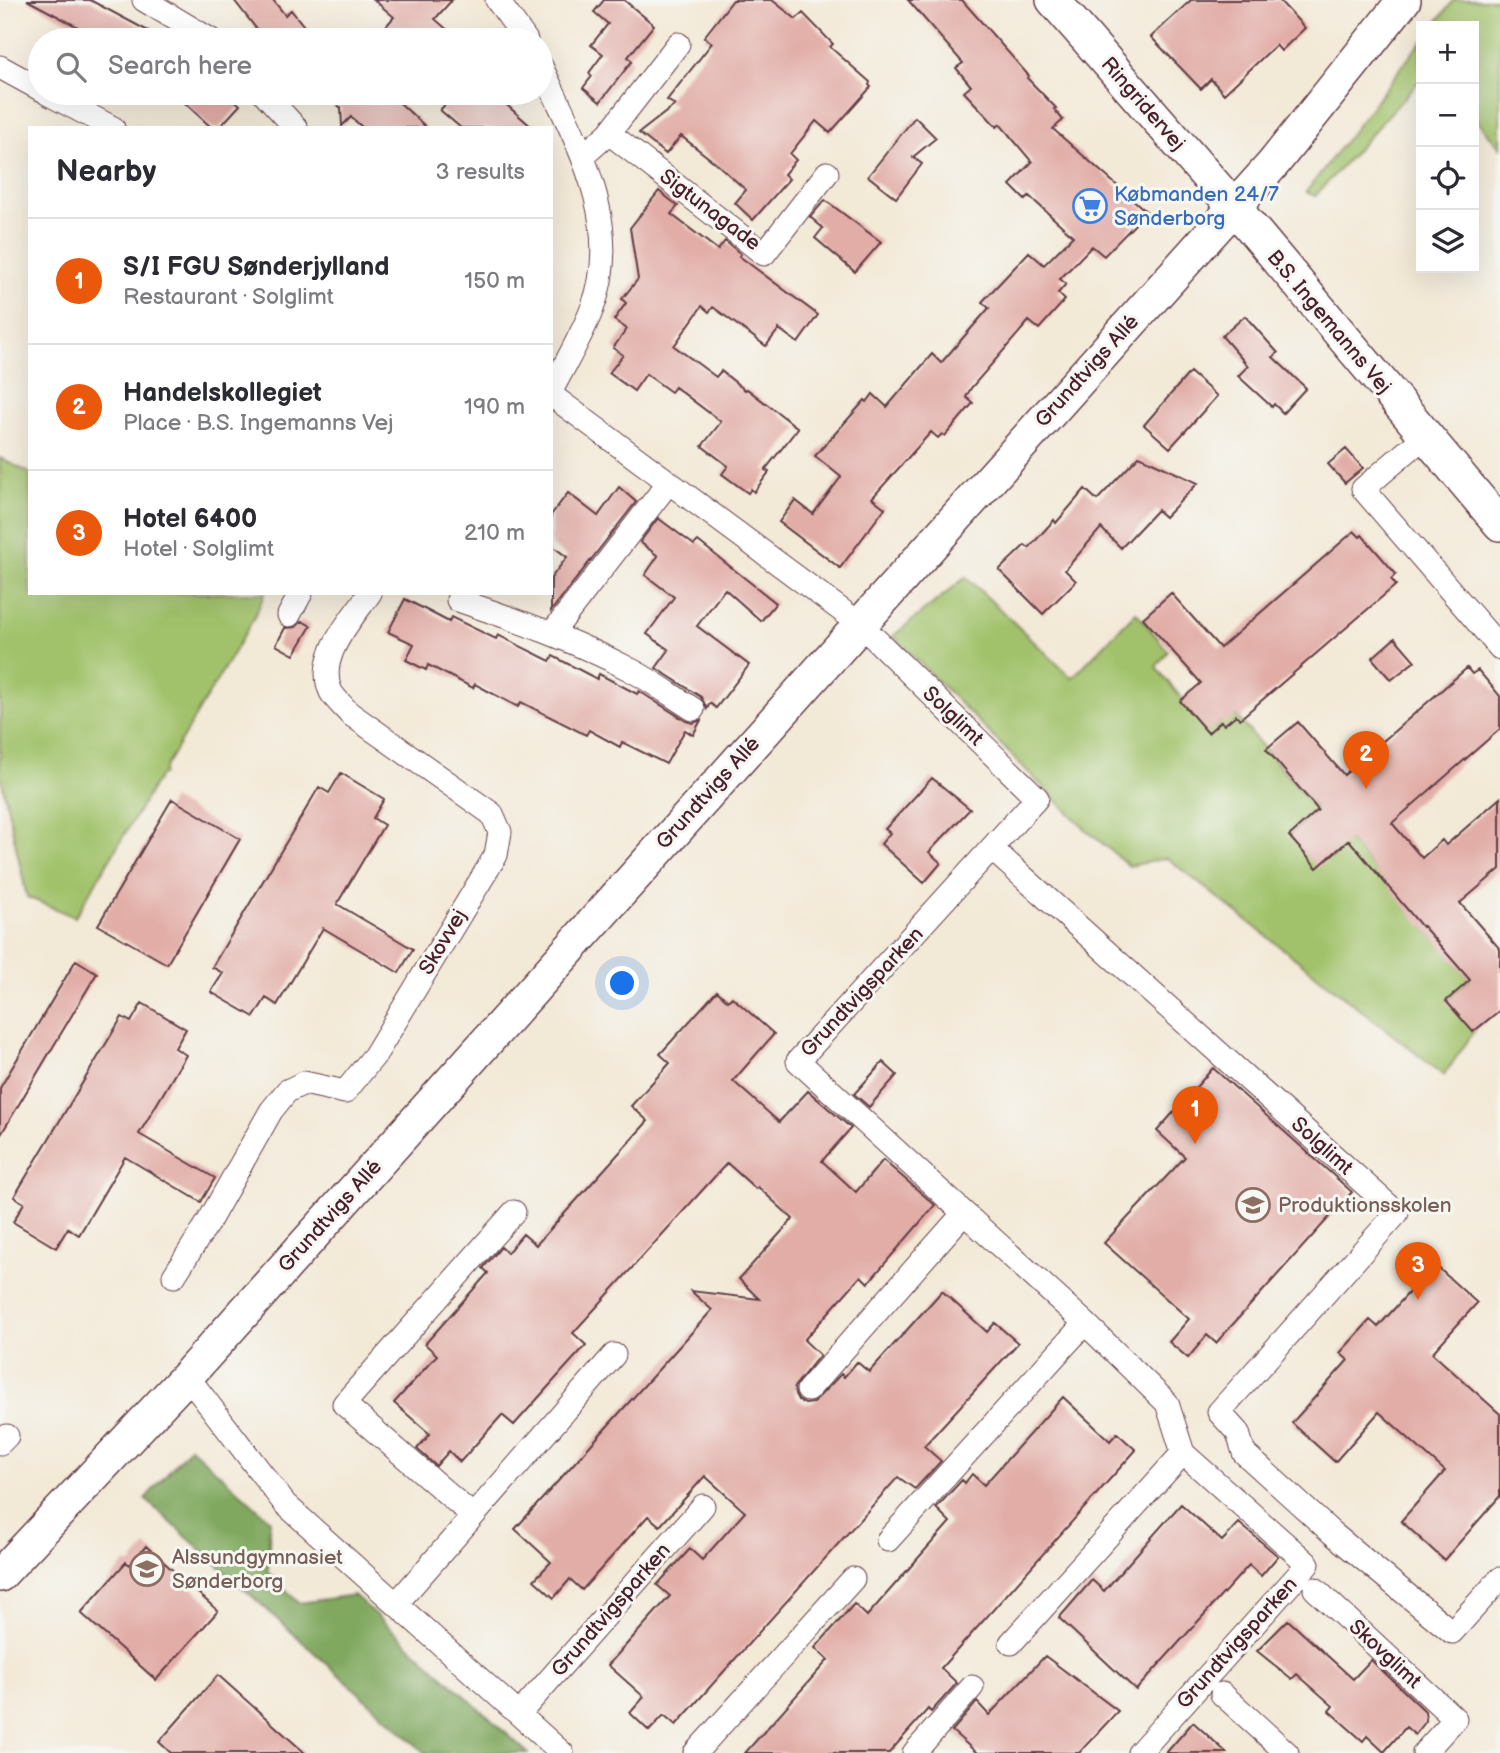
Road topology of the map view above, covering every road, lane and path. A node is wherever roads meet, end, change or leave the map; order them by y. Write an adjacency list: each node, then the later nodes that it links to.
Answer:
1 (144, 0): 5 (street)
2 (497, 0): 6 (street)
3 (1053, 0): 18 (street, Ringridervej)
4 (1404, 0): 18 (street, Grundtvigs Allé)
5 (192, 28)
6 (517, 28)
7 (678, 44): 15 (street)
8 (0, 67): 9 (street)
9 (28, 82)
10 (553, 92): 16 (street)
11 (70, 105): 13 (street)
12 (270, 110): 14 (street)
13 (109, 126)
14 (293, 126)
15 (609, 132): 16 (street); 17 (street, Sigtunagade)
16 (583, 156): 19 (street)
17 (827, 173)
18 (1234, 207): 21 (street, B.S. Ingemanns Vej); 28 (street, Grundtvigs Allé)
19 (553, 389)
20 (553, 395): 22 (street)
21 (1425, 436): 23 (street, B.S. Ingemanns Vej); 30 (street)
22 (669, 482): 28 (street); 29 (street)
23 (1500, 524)
24 (300, 595): 27 (street)
25 (369, 595): 35 (street, Skovvej)
26 (458, 600): 29 (street)
27 (289, 615)
28 (860, 624): 32 (street, Solglimt); 38 (street, Grundtvigs Allé)
29 (552, 633): 31 (street)
30 (1500, 648)
31 (693, 709)
32 (992, 849): 34 (street, Grundtvigsparken); 46 (street, Solglimt)
33 (514, 1212): 42 (street)
34 (964, 1213): 36 (street, Grundtvigsparken); 39 (street)
35 (174, 1276)
36 (1085, 1323): 40 (street, Grundtvigsparken); 43 (street)
37 (614, 1356): 42 (street)
38 (187, 1376): 44 (street, Grundtvigs Allé); 48 (street)
39 (808, 1390)
40 (1183, 1453): 49 (street); 56 (street, Grundtvigsparken)
41 (703, 1506): 52 (street, Grundtvigsparken)
42 (473, 1516): 48 (street)
43 (888, 1540)
44 (0, 1575)
45 (853, 1579): 54 (street)
46 (1500, 1579)
47 (1315, 1589): 58 (street, Skovglimt)
48 (396, 1604): 52 (street)
49 (1011, 1643)
50 (972, 1687): 55 (street)
51 (1222, 1693): 57 (street)
52 (519, 1714): 53 (street)
53 (562, 1753)
54 (695, 1753)
55 (914, 1753)
56 (1139, 1753)
57 (1287, 1753)
58 (1424, 1753)

